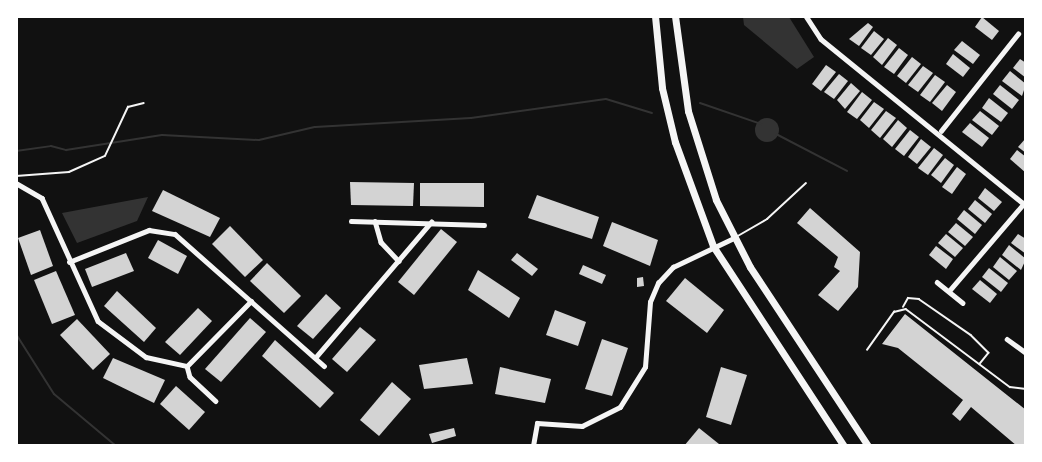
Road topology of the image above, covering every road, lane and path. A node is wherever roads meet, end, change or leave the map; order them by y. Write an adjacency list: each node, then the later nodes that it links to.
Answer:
1 (655, 16): 16 (main road)
2 (675, 16): 15 (main road)
3 (806, 16): 6 (street)
4 (1018, 34): 6 (street)
5 (144, 103): 7 (path)
6 (942, 132): 10 (street)
7 (16, 176)
8 (16, 183): 18 (street)
9 (806, 183): 15 (lane)
10 (1024, 202): 20 (street)
11 (351, 221): 12 (street)
12 (375, 221): 13 (street); 17 (street)
13 (431, 222): 14 (street); 17 (street)
14 (484, 225)
15 (734, 238): 16 (street); 35 (main road)
16 (712, 246): 33 (street); 34 (main road)
17 (399, 261): 27 (street)
18 (69, 262): 21 (street); 29 (street)
19 (936, 282): 20 (street)
20 (949, 291): 22 (street)
21 (251, 301): 27 (street); 29 (street)
22 (963, 303)
23 (903, 308): 25 (path); 28 (path); 28 (path)
24 (1008, 339): 26 (street)
25 (867, 350)
26 (1026, 353)
27 (315, 358): 30 (street)
28 (980, 364): 31 (path)
29 (187, 366): 32 (street)
30 (324, 366)
31 (1026, 389)
32 (216, 401)
33 (532, 446)
34 (844, 446)
35 (868, 446)

